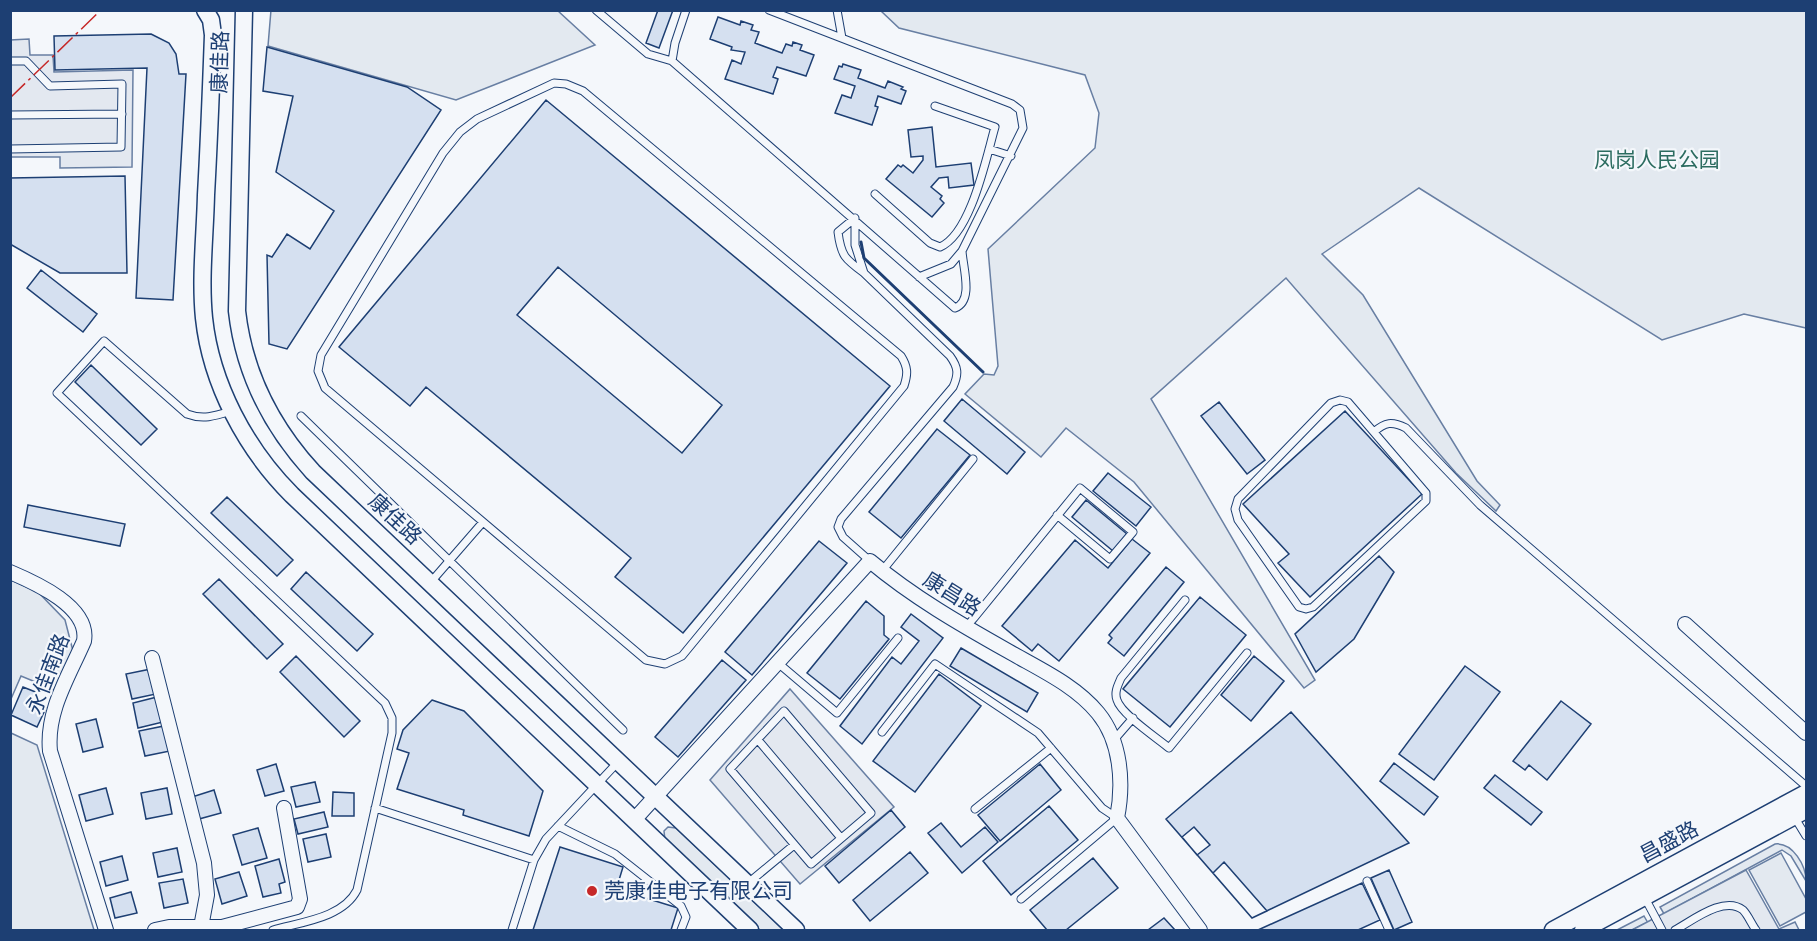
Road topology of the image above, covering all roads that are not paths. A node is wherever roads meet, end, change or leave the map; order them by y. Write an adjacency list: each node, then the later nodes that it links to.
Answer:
1 (206, 10): 21 (street, 康佳路)
2 (244, 10): 31 (street, 康佳路)
3 (596, 10): 9 (lane)
4 (686, 10): 9 (lane)
5 (769, 10): 7 (lane)
6 (837, 10): 7 (lane)
7 (842, 38): 15 (lane)
8 (10, 61): 11 (lane)
9 (672, 61): 17 (lane)
10 (935, 106): 14 (lane)
11 (122, 114): 12 (lane); 13 (lane)
12 (10, 115)
13 (10, 149)
14 (989, 149): 15 (lane); 16 (lane)
15 (1011, 156): 18 (lane)
16 (874, 194)
17 (855, 218): 19 (lane); 19 (lane); 20 (lane)
18 (962, 251): 20 (lane); 20 (lane)
19 (864, 273): 28 (lane)
20 (919, 277)
21 (232, 411): 47 (street, 康佳路); 52 (lane)
22 (301, 416): 27 (lane)
23 (1374, 432): 23 (lane); 48 (lane)
24 (974, 459): 29 (lane)
25 (1057, 515): 25 (lane); 34 (lane)
26 (483, 522): 26 (lane); 27 (lane)
27 (449, 561): 31 (lane); 40 (lane)
28 (870, 561): 29 (street, 康昌路); 38 (street)
29 (882, 571): 34 (street, 康昌路)
30 (10, 572): 67 (street, 永佳南路)
31 (429, 583): 46 (street, 康佳路)
32 (1185, 600): 39 (lane)
33 (1685, 624): 42 (street)
34 (966, 627): 44 (street, 康昌路)
35 (898, 638): 38 (lane)
36 (1247, 653): 39 (lane)
37 (152, 658): 66 (street)
38 (778, 663): 50 (street)
39 (1133, 718): 44 (lane)
40 (622, 730)
41 (882, 732): 45 (lane)
42 (1806, 733)
43 (758, 740): 59 (lane); 59 (lane); 60 (lane)
44 (1113, 741): 55 (street, 康昌路)
45 (1051, 748): 53 (lane); 55 (lane)
46 (618, 762): 47 (lane); 50 (street, 康佳路)
47 (597, 784): 56 (street, 康佳路); 57 (lane)
48 (1806, 786)
49 (1806, 793): 54 (street, 昌盛路)
50 (656, 798): 56 (street); 63 (street, 康佳路)
51 (284, 808): 66 (street)
52 (375, 808): 61 (lane); 69 (lane)
53 (975, 809)
54 (1796, 810): 58 (lane); 64 (street, 昌盛路); 76 (street, 昌盛路)
55 (1117, 818): 65 (lane); 74 (street)
56 (634, 820): 72 (street, 康佳路)
57 (558, 826): 61 (lane); 71 (lane)
58 (1806, 836)
59 (841, 838): 60 (lane)
60 (794, 845): 63 (lane)
61 (534, 860): 70 (lane)
62 (1367, 881): 75 (lane)
63 (747, 884): 73 (street, 康佳路)
64 (1644, 897): 77 (street, 昌盛路); 78 (lane)
65 (1021, 899)
66 (201, 927): 68 (street)
67 (106, 930)
68 (155, 930)
69 (273, 930)
70 (512, 930)
71 (681, 930)
72 (750, 930)
73 (796, 930)
74 (1200, 930)
75 (1389, 930)
76 (1553, 930)
77 (1583, 930)
78 (1662, 930)
79 (1675, 930): 80 (lane)
80 (1756, 930)

